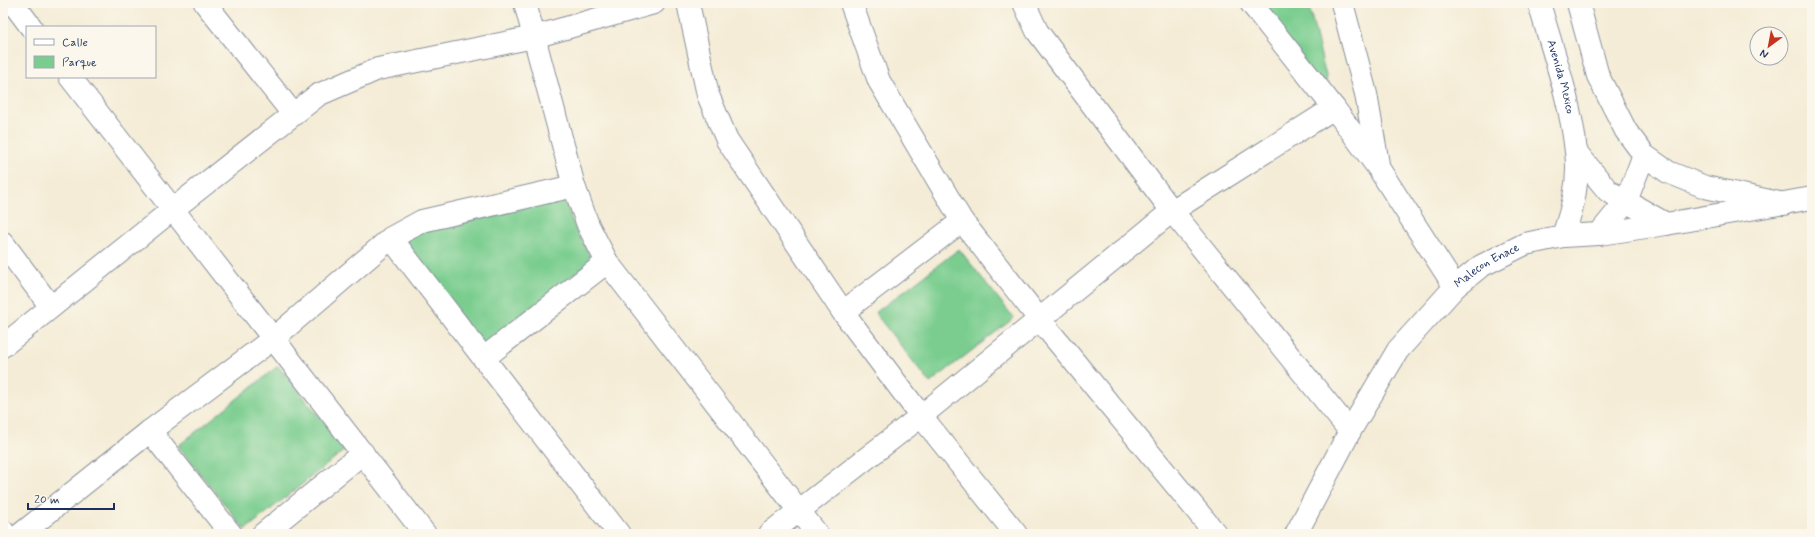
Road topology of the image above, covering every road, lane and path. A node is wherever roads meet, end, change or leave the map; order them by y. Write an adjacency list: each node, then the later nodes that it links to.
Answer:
1 (13, 3): 12 (street)
2 (205, 3): 16 (street)
3 (525, 3): 13 (street)
4 (654, 3): 13 (street)
5 (688, 3): 35 (street)
6 (850, 3): 26 (street)
7 (1024, 3): 25 (street)
8 (1251, 3): 15 (street)
9 (1342, 3): 19 (street)
10 (1539, 3): 17 (street, Avenida Mexico)
11 (1578, 3): 18 (street)
12 (30, 26)
13 (534, 37): 16 (street); 20 (street)
14 (71, 78): 24 (street)
15 (1334, 108): 19 (street); 25 (street)
16 (293, 114): 24 (street)
17 (1577, 153): 22 (street); 29 (street)
18 (1644, 155): 22 (street); 23 (street)
19 (1379, 169): 33 (street)
20 (574, 186): 30 (street); 32 (street)
21 (1812, 198): 23 (street, Malecon Enace)
22 (1626, 201): 27 (street); 28 (street)
23 (1784, 204): 27 (street, Malecon Enace)
24 (172, 210): 34 (street); 37 (street)
25 (1172, 211): 36 (street); 42 (street)
26 (962, 221): 35 (street); 36 (street)
27 (1666, 224): 28 (street, Malecon Enace)
28 (1599, 234): 29 (street, Malecon Enace)
29 (1563, 236): 33 (street, Malecon Enace)
30 (391, 238): 37 (street); 39 (street)
31 (3, 243): 34 (street)
32 (607, 262): 39 (street); 44 (street)
33 (1455, 287): 42 (street, Malecon Enace)
34 (52, 307): 38 (street)
35 (843, 312): 40 (street)
36 (1040, 320): 40 (street); 55 (street)
37 (274, 338): 41 (street); 43 (street)
38 (3, 346)
39 (484, 358): 51 (street)
40 (921, 416): 44 (street); 54 (street)
41 (150, 431): 47 (street); 48 (street)
42 (1350, 431): 56 (street, Malecon Enace)
43 (363, 453): 49 (street); 50 (street)
44 (798, 511): 52 (street); 53 (street)
45 (3, 531): 46 (street)
46 (5, 534)
47 (21, 534)
48 (231, 534)
49 (263, 534)
50 (425, 534)
51 (619, 534)
52 (769, 534)
53 (817, 534)
54 (1016, 534)
55 (1216, 534)
56 (1296, 534)

